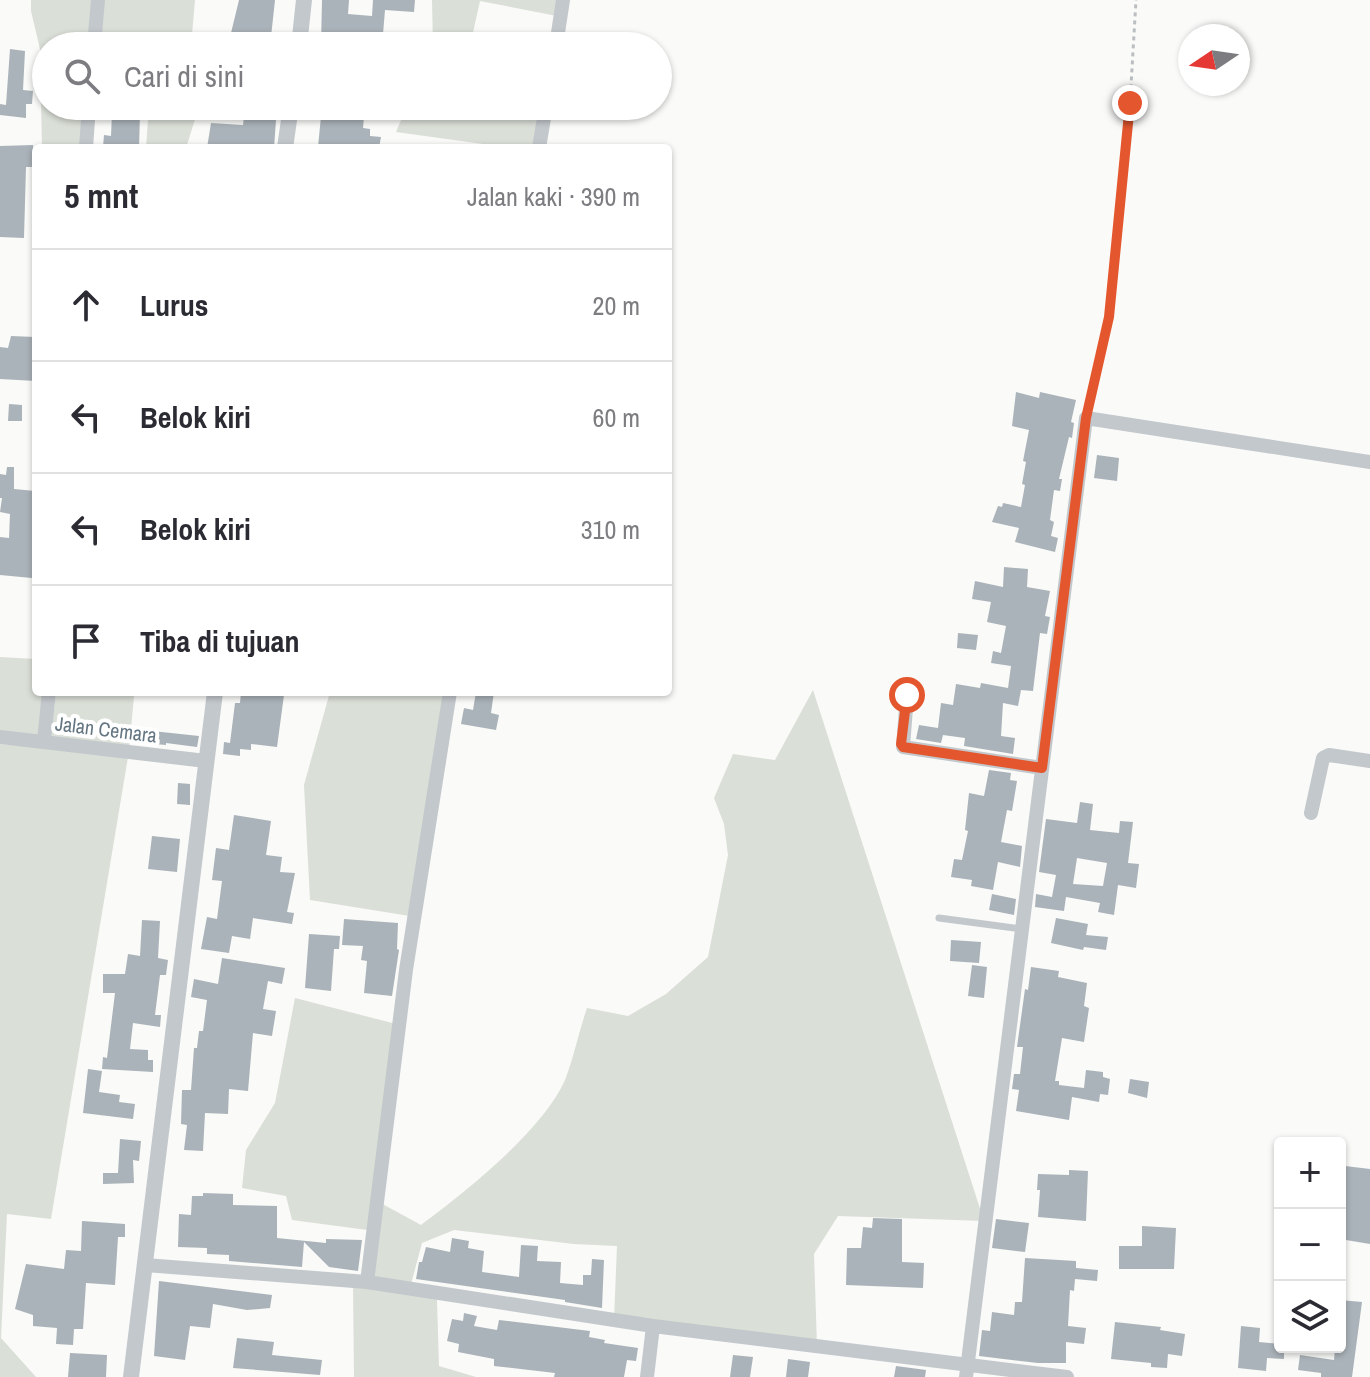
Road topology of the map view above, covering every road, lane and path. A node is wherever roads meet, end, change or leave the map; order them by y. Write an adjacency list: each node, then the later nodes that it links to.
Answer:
1 (98, 0): 5 (street)
2 (304, 0): 6 (street)
3 (563, 0): 7 (street)
4 (1136, 0): 14 (path)
5 (95, 32)
6 (301, 32)
7 (558, 32)
8 (88, 120): 11 (street)
9 (289, 120): 12 (street)
10 (544, 120): 13 (street)
11 (86, 144)
12 (286, 144)
13 (540, 144)
14 (1086, 418): 15 (street); 24 (street)
15 (1370, 462)
16 (907, 695): 24 (street)
17 (49, 696): 21 (street)
18 (214, 696): 22 (street)
19 (449, 696): 29 (street)
20 (0, 737): 21 (street, Jalan Cemara)
21 (44, 741): 22 (street, Jalan Cemara)
22 (206, 761): 28 (street)
23 (1370, 761): 25 (street)
24 (1042, 768): 27 (street)
25 (1311, 813)
26 (939, 918): 27 (lane)
27 (1022, 929): 31 (street)
28 (145, 1265): 29 (street); 32 (street)
29 (367, 1282): 30 (street)
30 (653, 1326): 31 (street); 33 (street)
31 (967, 1370): 34 (street)
32 (131, 1377)
33 (647, 1377)
34 (1067, 1377)

